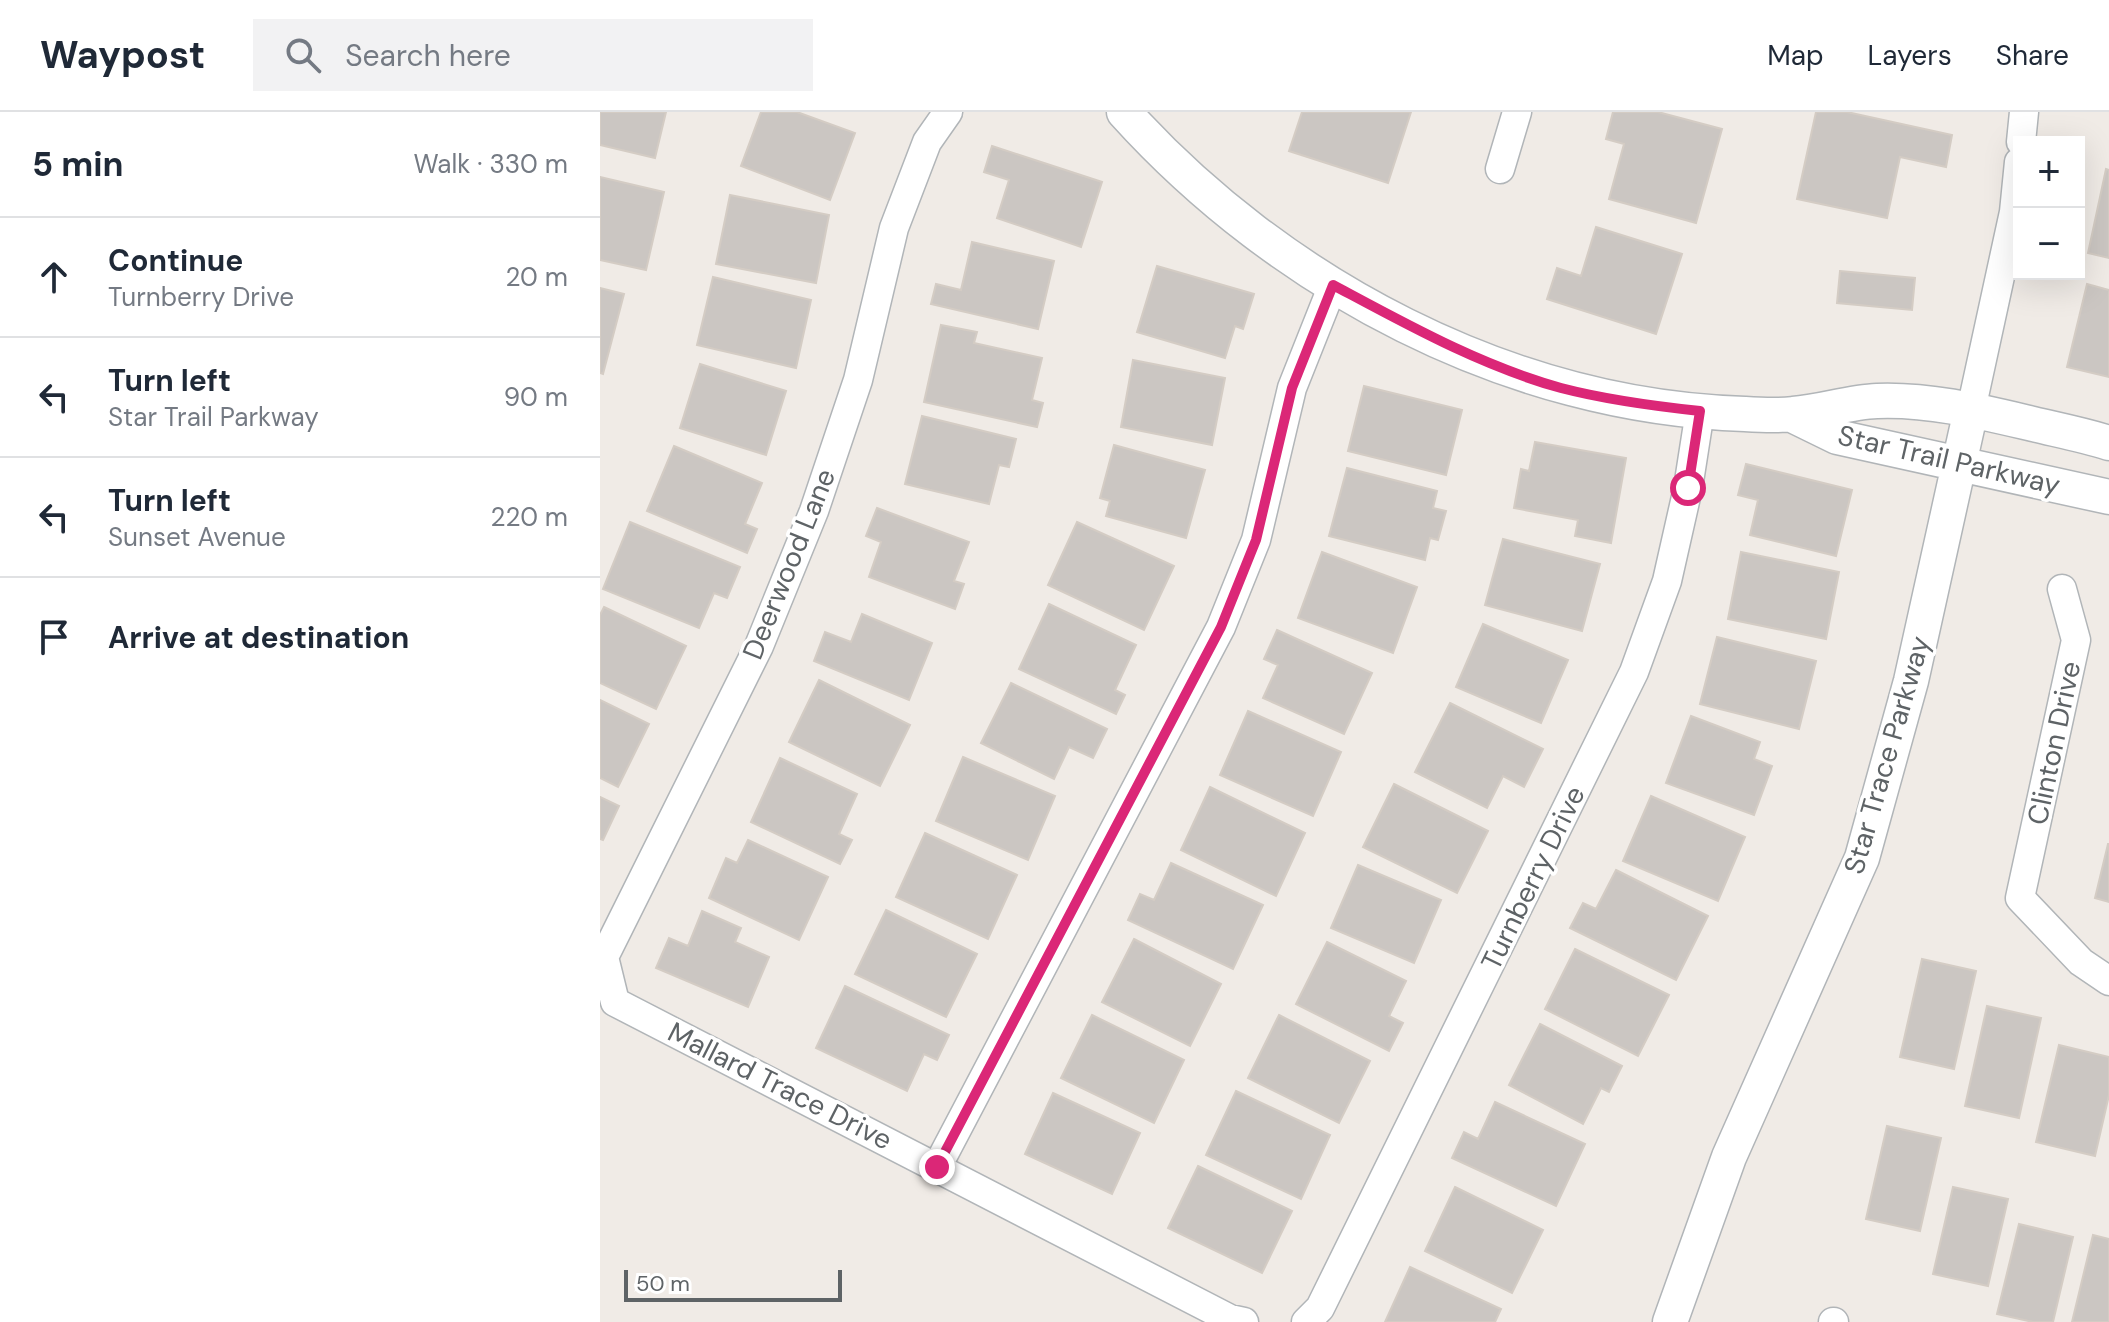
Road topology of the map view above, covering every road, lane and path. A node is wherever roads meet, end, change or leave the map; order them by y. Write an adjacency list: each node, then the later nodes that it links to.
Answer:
1 (948, 112): 17 (street, Deerwood Lane)
2 (1124, 112): 8 (street, Star Trail Parkway)
3 (1517, 112): 6 (street)
4 (2024, 112): 5 (street)
5 (2022, 136)
6 (1500, 169)
7 (2014, 208): 9 (street, Star Trace Parkway)
8 (1333, 285): 10 (street, Star Trail Parkway); 18 (street)
9 (1971, 410): 11 (street, Star Trail Parkway); 12 (street, Star Trail Parkway); 13 (street, Star Trace Parkway)
10 (1700, 411): 11 (street, Star Trail Parkway); 20 (street, Turnberry Drive)
11 (1792, 415): 13 (street, Star Trail Parkway)
12 (2109, 443)
13 (1959, 463): 14 (street, Star Trail Parkway); 21 (street, Star Trace Parkway)
14 (2109, 497)
15 (2062, 589): 16 (street, Clinton Drive)
16 (2109, 981)
17 (615, 1002): 18 (street, Mallard Trace Drive)
18 (937, 1167): 19 (street, Mallard Trace Drive)
19 (1244, 1322)
20 (1306, 1322)
21 (1670, 1322)

